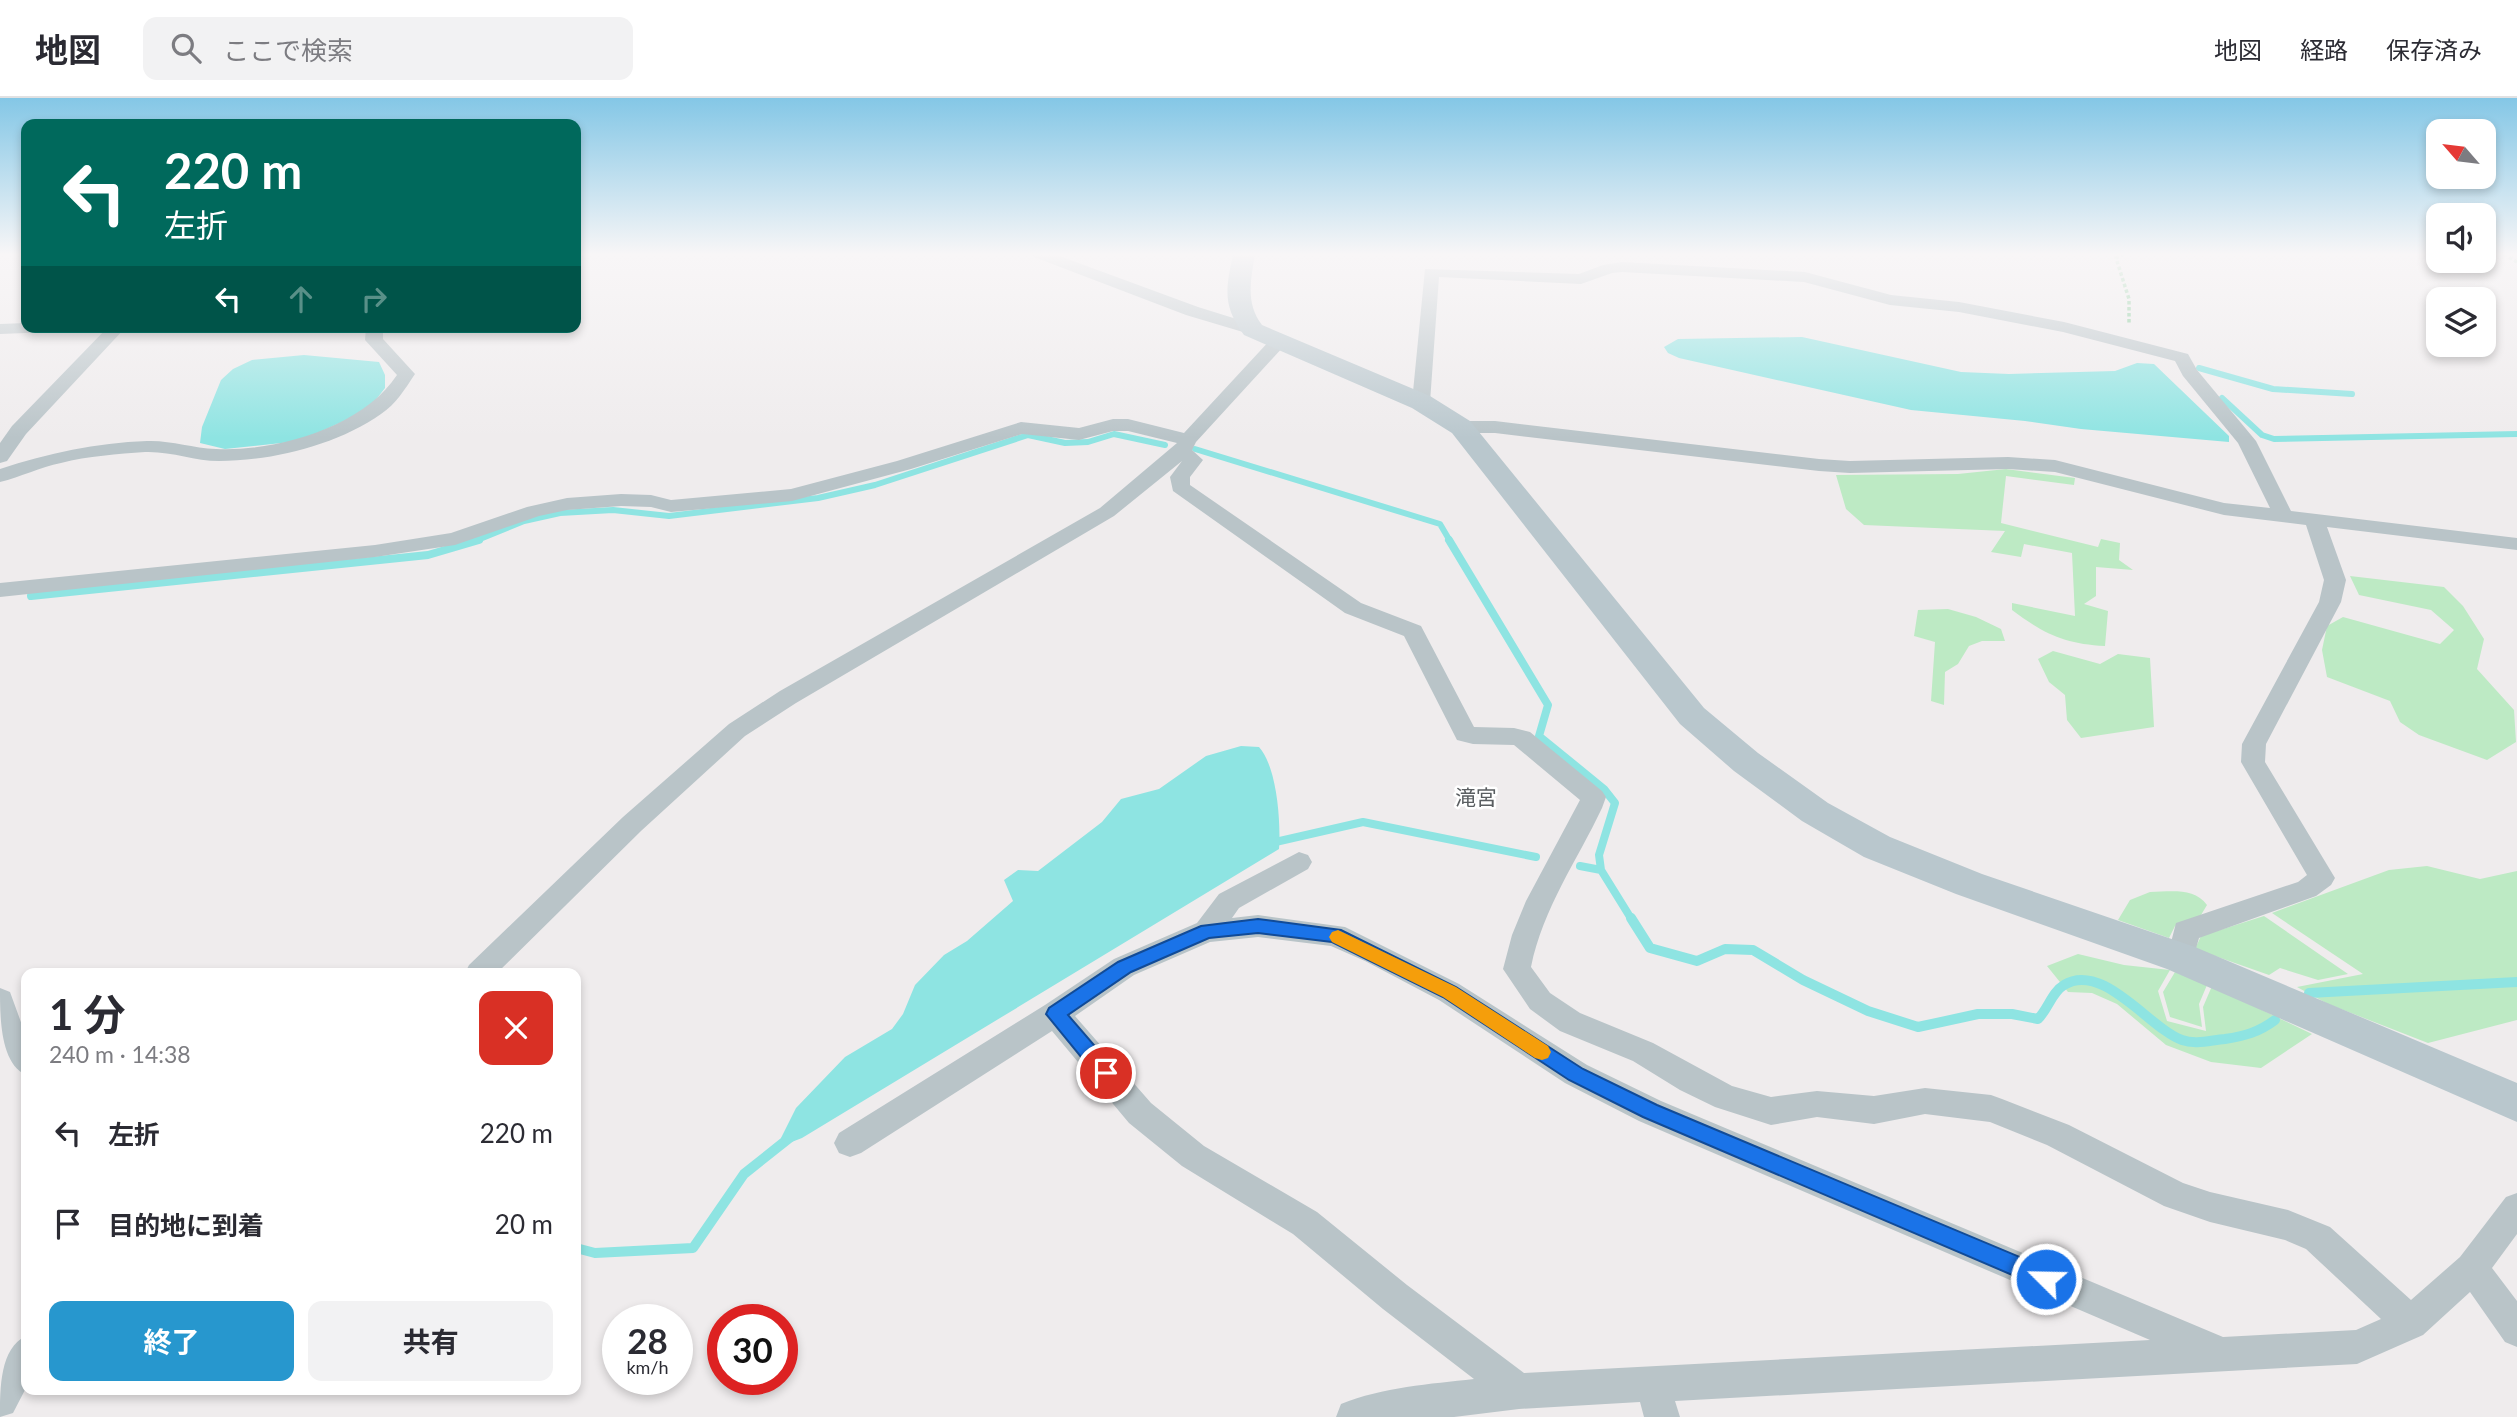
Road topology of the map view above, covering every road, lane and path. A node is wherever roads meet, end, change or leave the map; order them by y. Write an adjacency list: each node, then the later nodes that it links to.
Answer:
1 (1207, 316): 8 (street)
2 (1241, 316): 8 (street)
3 (1428, 316): 13 (street)
4 (2005, 316): 12 (street)
5 (2132, 316): 12 (path)
6 (21, 328): 7 (street)
7 (0, 329)
8 (1253, 330): 11 (street)
9 (112, 333): 15 (street)
10 (375, 333): 18 (street)
11 (1278, 342): 13 (street); 16 (street)
12 (2121, 342): 19 (street)
13 (1421, 402): 14 (street)
14 (1461, 427): 19 (street); 25 (street)
15 (10, 429): 17 (street)
16 (1185, 446): 22 (street); 26 (street); 34 (street)
17 (0, 457)
18 (0, 476)
19 (2284, 517): 20 (street)
20 (2315, 521): 21 (street); 25 (street)
21 (2517, 544)
22 (0, 590)
23 (1299, 862): 24 (street)
24 (1208, 931): 28 (street); 36 (street)
25 (2181, 958): 30 (street)
26 (484, 968)
27 (0, 1000): 29 (street)
28 (1055, 1014): 31 (street); 39 (street)
29 (21, 1055)
30 (2517, 1103)
31 (850, 1143)
32 (2517, 1208): 33 (street)
33 (2472, 1268): 34 (street); 35 (street)
34 (2411, 1323): 36 (street)
35 (2517, 1330)
36 (2225, 1354): 38 (street)
37 (21, 1362): 40 (street)
38 (1652, 1383): 39 (street); 42 (street)
39 (1519, 1391): 41 (street)
40 (0, 1400)
41 (1354, 1417)
42 (1662, 1417)

